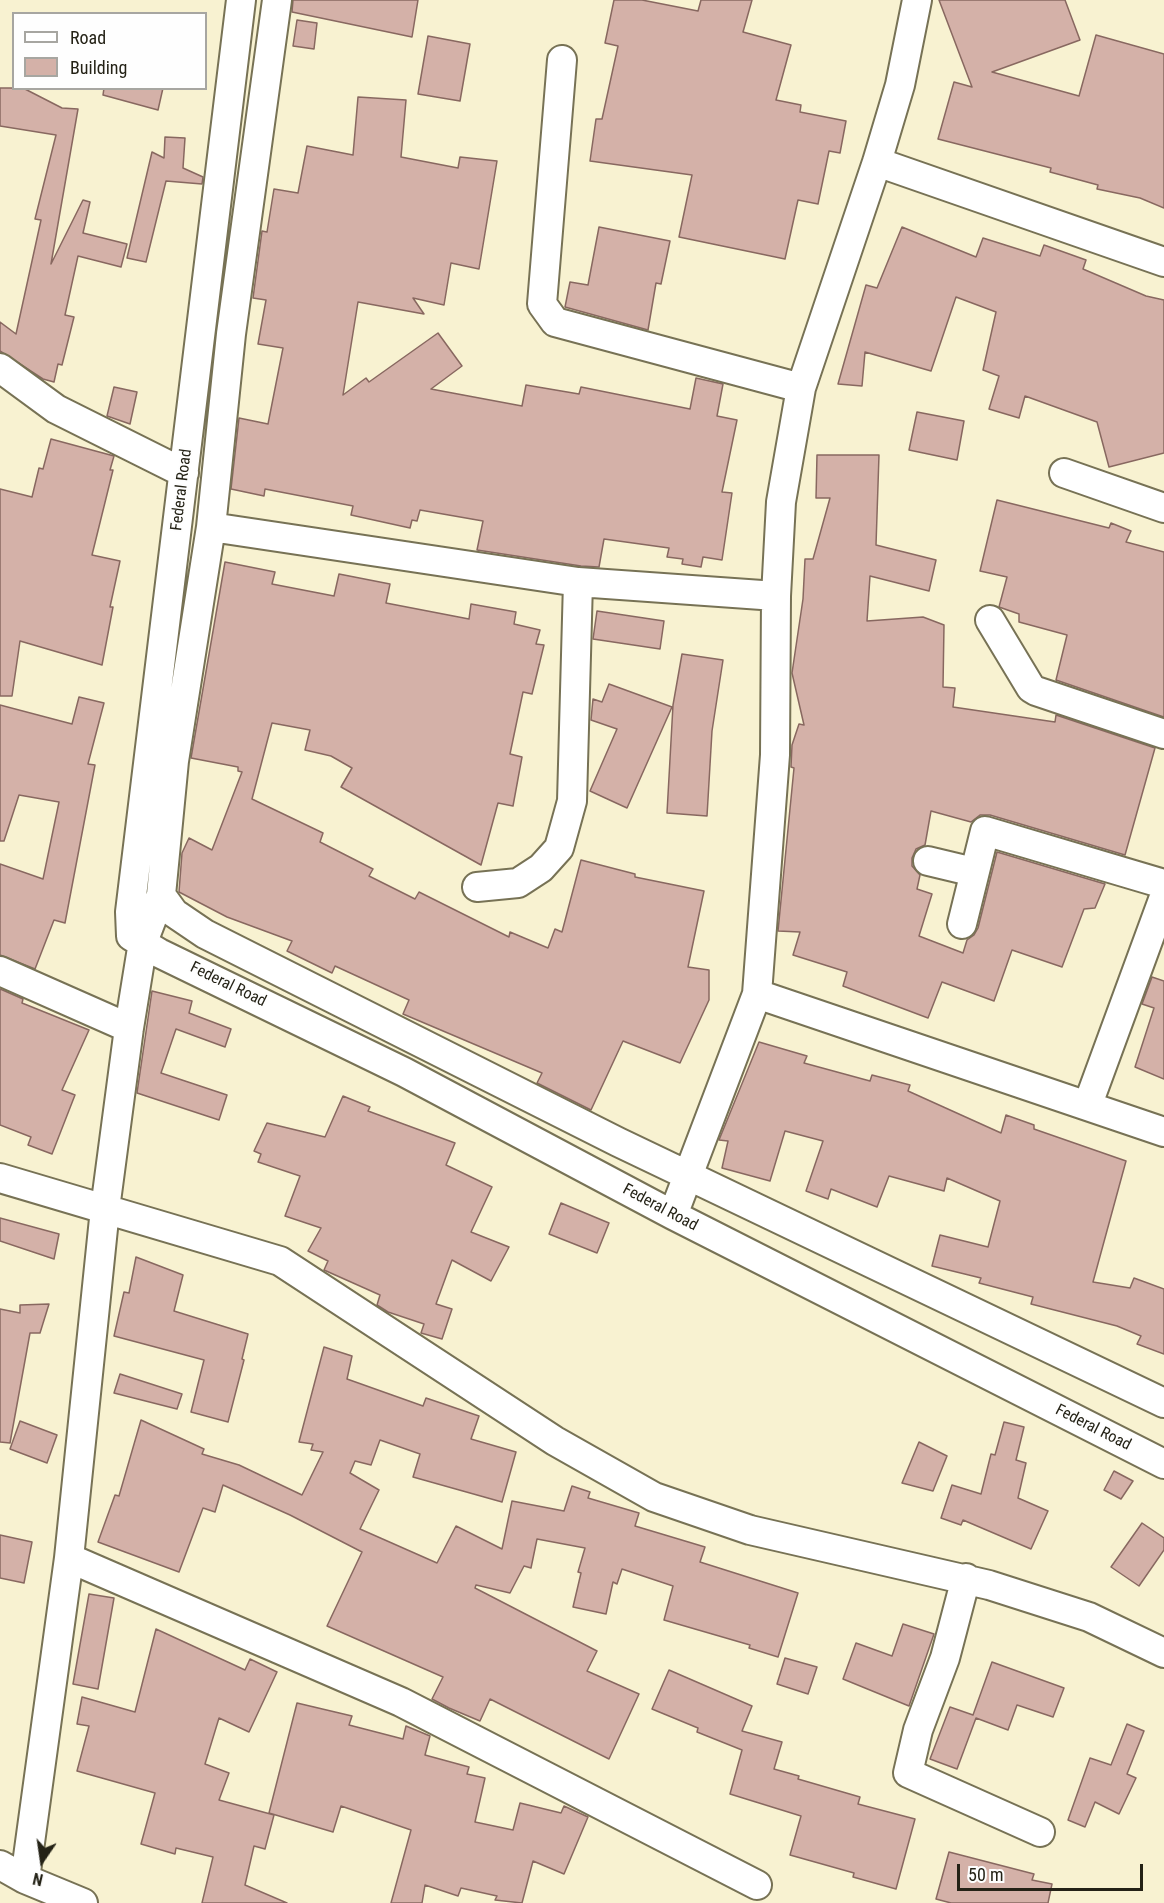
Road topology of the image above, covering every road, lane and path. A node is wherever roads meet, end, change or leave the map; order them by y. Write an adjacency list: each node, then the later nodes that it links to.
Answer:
1 (241, 0): 9 (street, Federal Road)
2 (277, 0): 12 (street, Federal Road)
3 (917, 0): 5 (street)
4 (562, 60): 8 (street)
5 (877, 162): 6 (street); 8 (street)
6 (1164, 262)
7 (0, 368): 9 (street)
8 (801, 388): 14 (street)
9 (184, 473): 24 (street, Federal Road)
10 (1064, 473): 11 (street)
11 (1164, 508)
12 (211, 527): 13 (street); 21 (street, Federal Road)
13 (578, 582): 14 (street); 20 (street)
14 (776, 596): 26 (street)
15 (990, 620): 16 (street)
16 (1164, 734)
17 (928, 861): 18 (street)
18 (974, 872): 19 (street); 23 (street)
19 (1164, 884)
20 (477, 887)
21 (161, 895): 24 (street, Federal Road); 30 (street)
22 (1164, 897): 28 (street)
23 (962, 924)
24 (143, 942): 27 (street, Federal Road); 33 (street, Federal Road)
25 (0, 971): 27 (street)
26 (757, 994): 28 (street); 30 (street)
27 (129, 1028): 32 (street, Federal Road)
28 (1088, 1104): 29 (street)
29 (1164, 1132)
30 (689, 1175): 33 (street); 34 (street)
31 (0, 1178): 32 (street)
32 (105, 1209): 36 (street, Federal Road); 37 (street)
33 (673, 1215): 35 (street, Federal Road)
34 (1164, 1403)
35 (1164, 1464)
36 (69, 1558): 41 (street, Federal Road); 42 (street)
37 (966, 1578): 38 (street); 39 (street)
38 (1164, 1653)
39 (1040, 1832)
40 (0, 1865): 41 (street)
41 (25, 1879): 43 (street)
42 (757, 1885)
43 (83, 1903)

